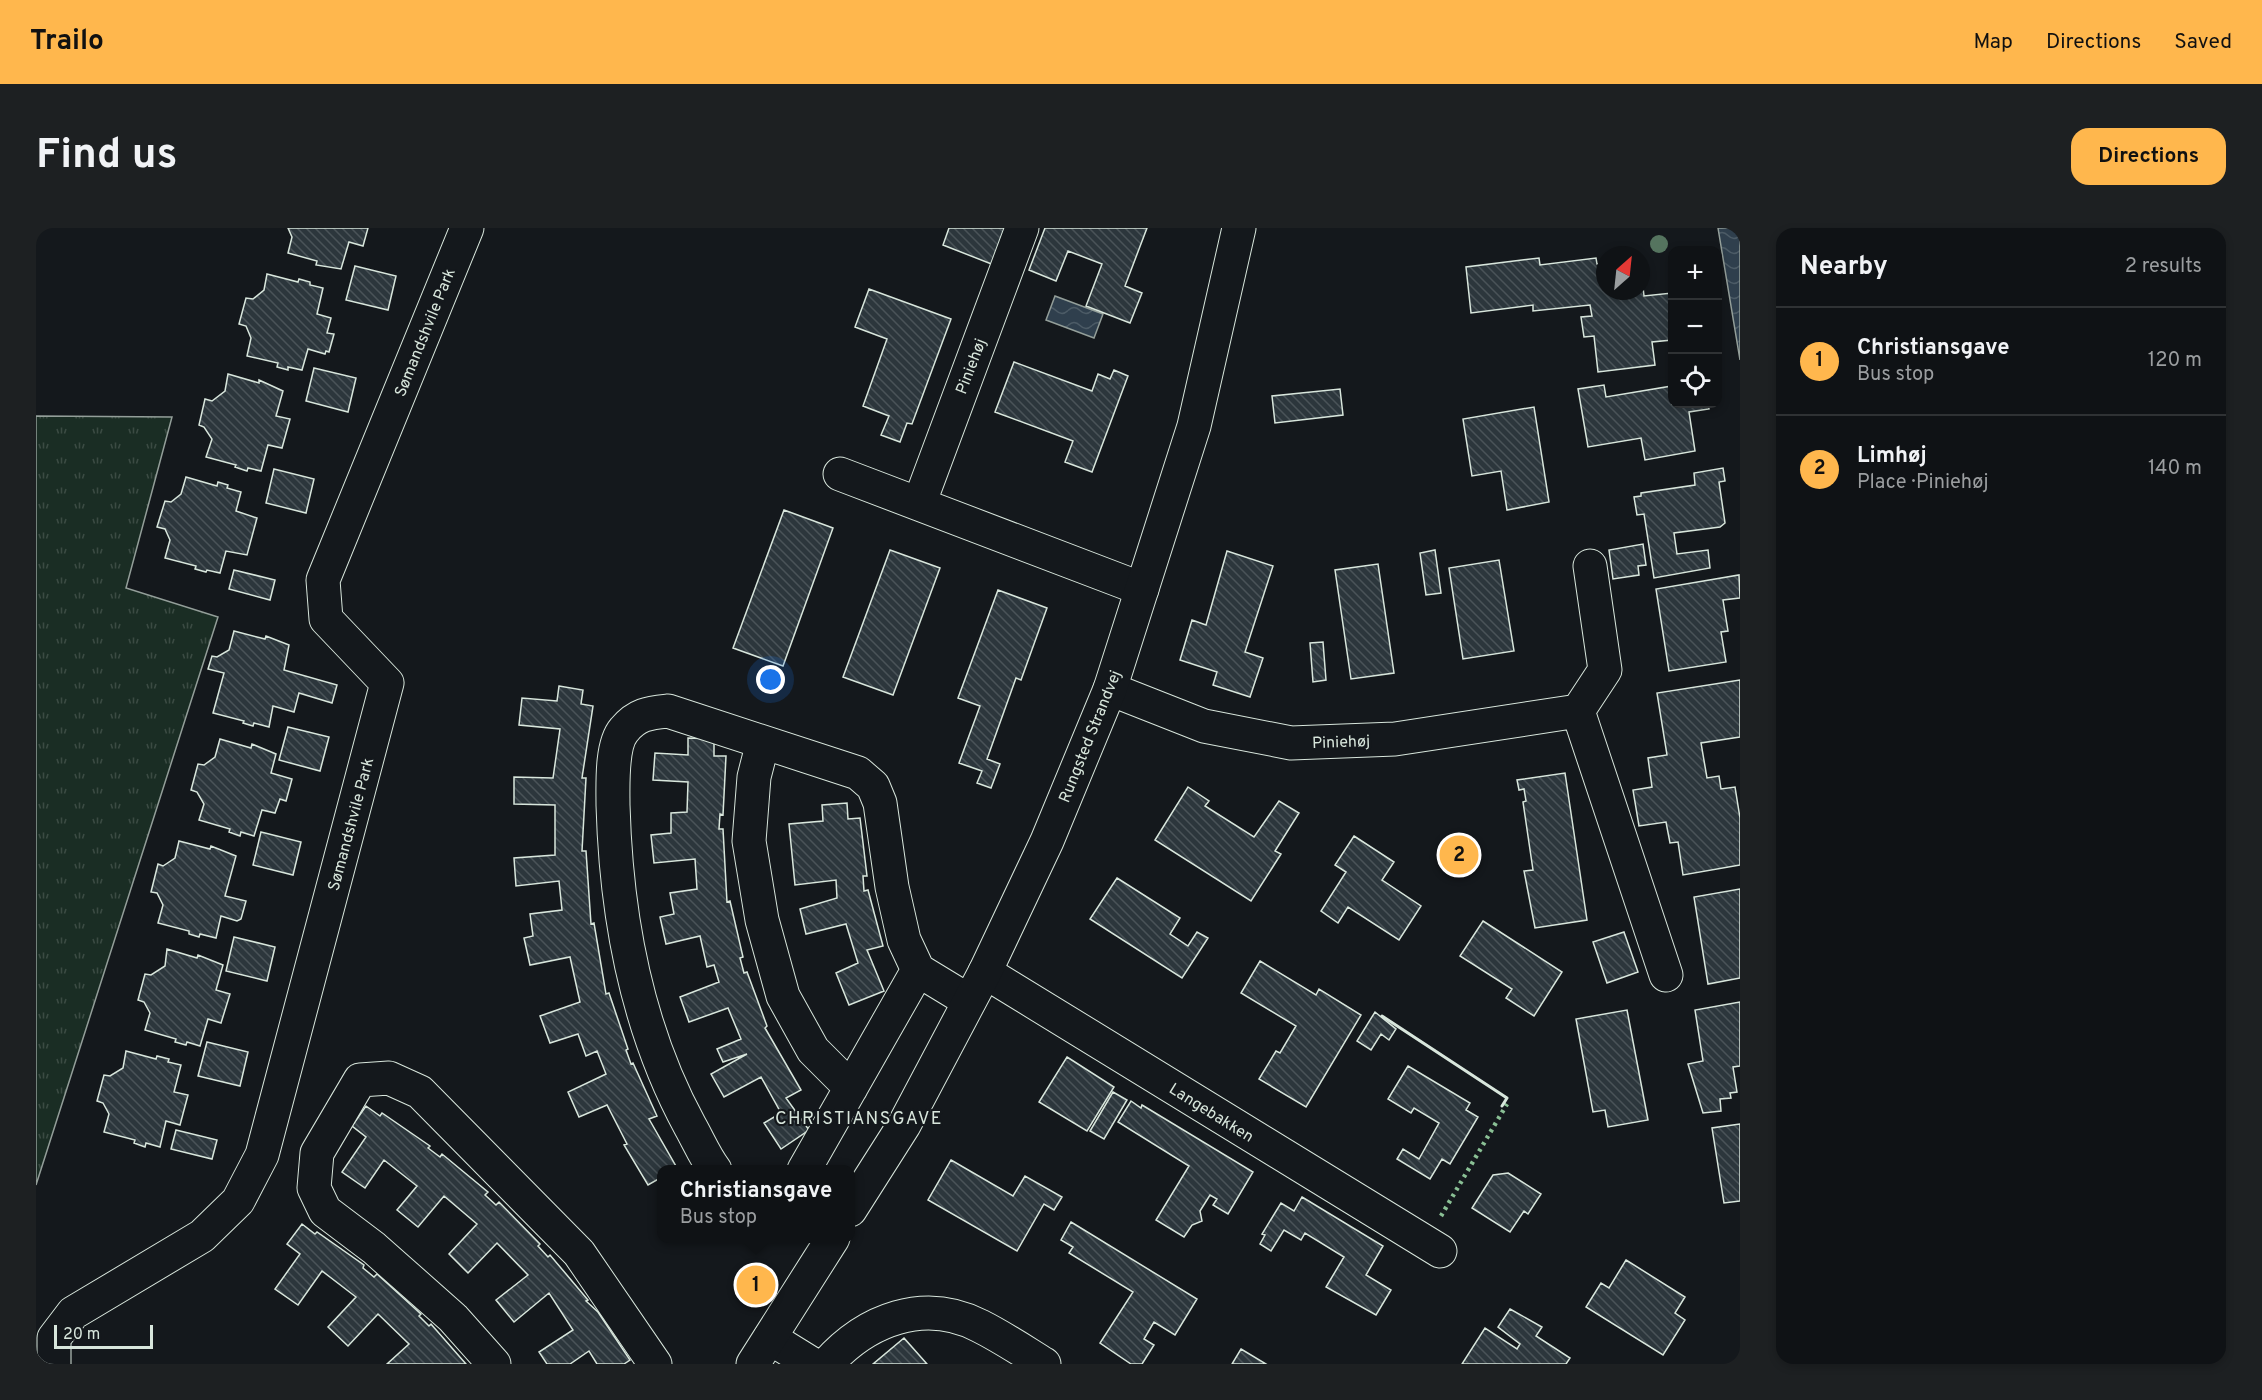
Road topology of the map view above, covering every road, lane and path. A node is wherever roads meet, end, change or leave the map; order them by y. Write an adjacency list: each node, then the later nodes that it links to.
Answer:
1 (467, 228): 22 (street, Sømandshvile Park)
2 (1022, 228): 5 (street, Piniehøj)
3 (1239, 228): 7 (street, Rungsted Strandvej)
4 (840, 474): 5 (street)
5 (919, 504): 7 (street)
6 (1590, 566): 9 (street)
7 (1142, 589): 8 (street, Rungsted Strandvej)
8 (1110, 689): 9 (street, Piniehøj); 12 (street, Rungsted Strandvej)
9 (1578, 711): 13 (street)
10 (763, 742): 11 (street); 15 (street); 16 (street)
11 (918, 970): 14 (street); 15 (street)
12 (985, 972): 14 (street, Rungsted Strandvej); 20 (street, Langebakken)
13 (1666, 975)
14 (969, 1001): 18 (street, Rungsted Strandvej)
15 (851, 1088): 17 (street)
16 (712, 1165)
17 (807, 1165)
18 (855, 1202)
19 (830, 1243): 21 (street)
20 (1440, 1251)
21 (762, 1351): 25 (street)
22 (54, 1364)
23 (494, 1364): 24 (street)
24 (655, 1364)
25 (812, 1364)
26 (827, 1364): 27 (street)
27 (1044, 1364)

